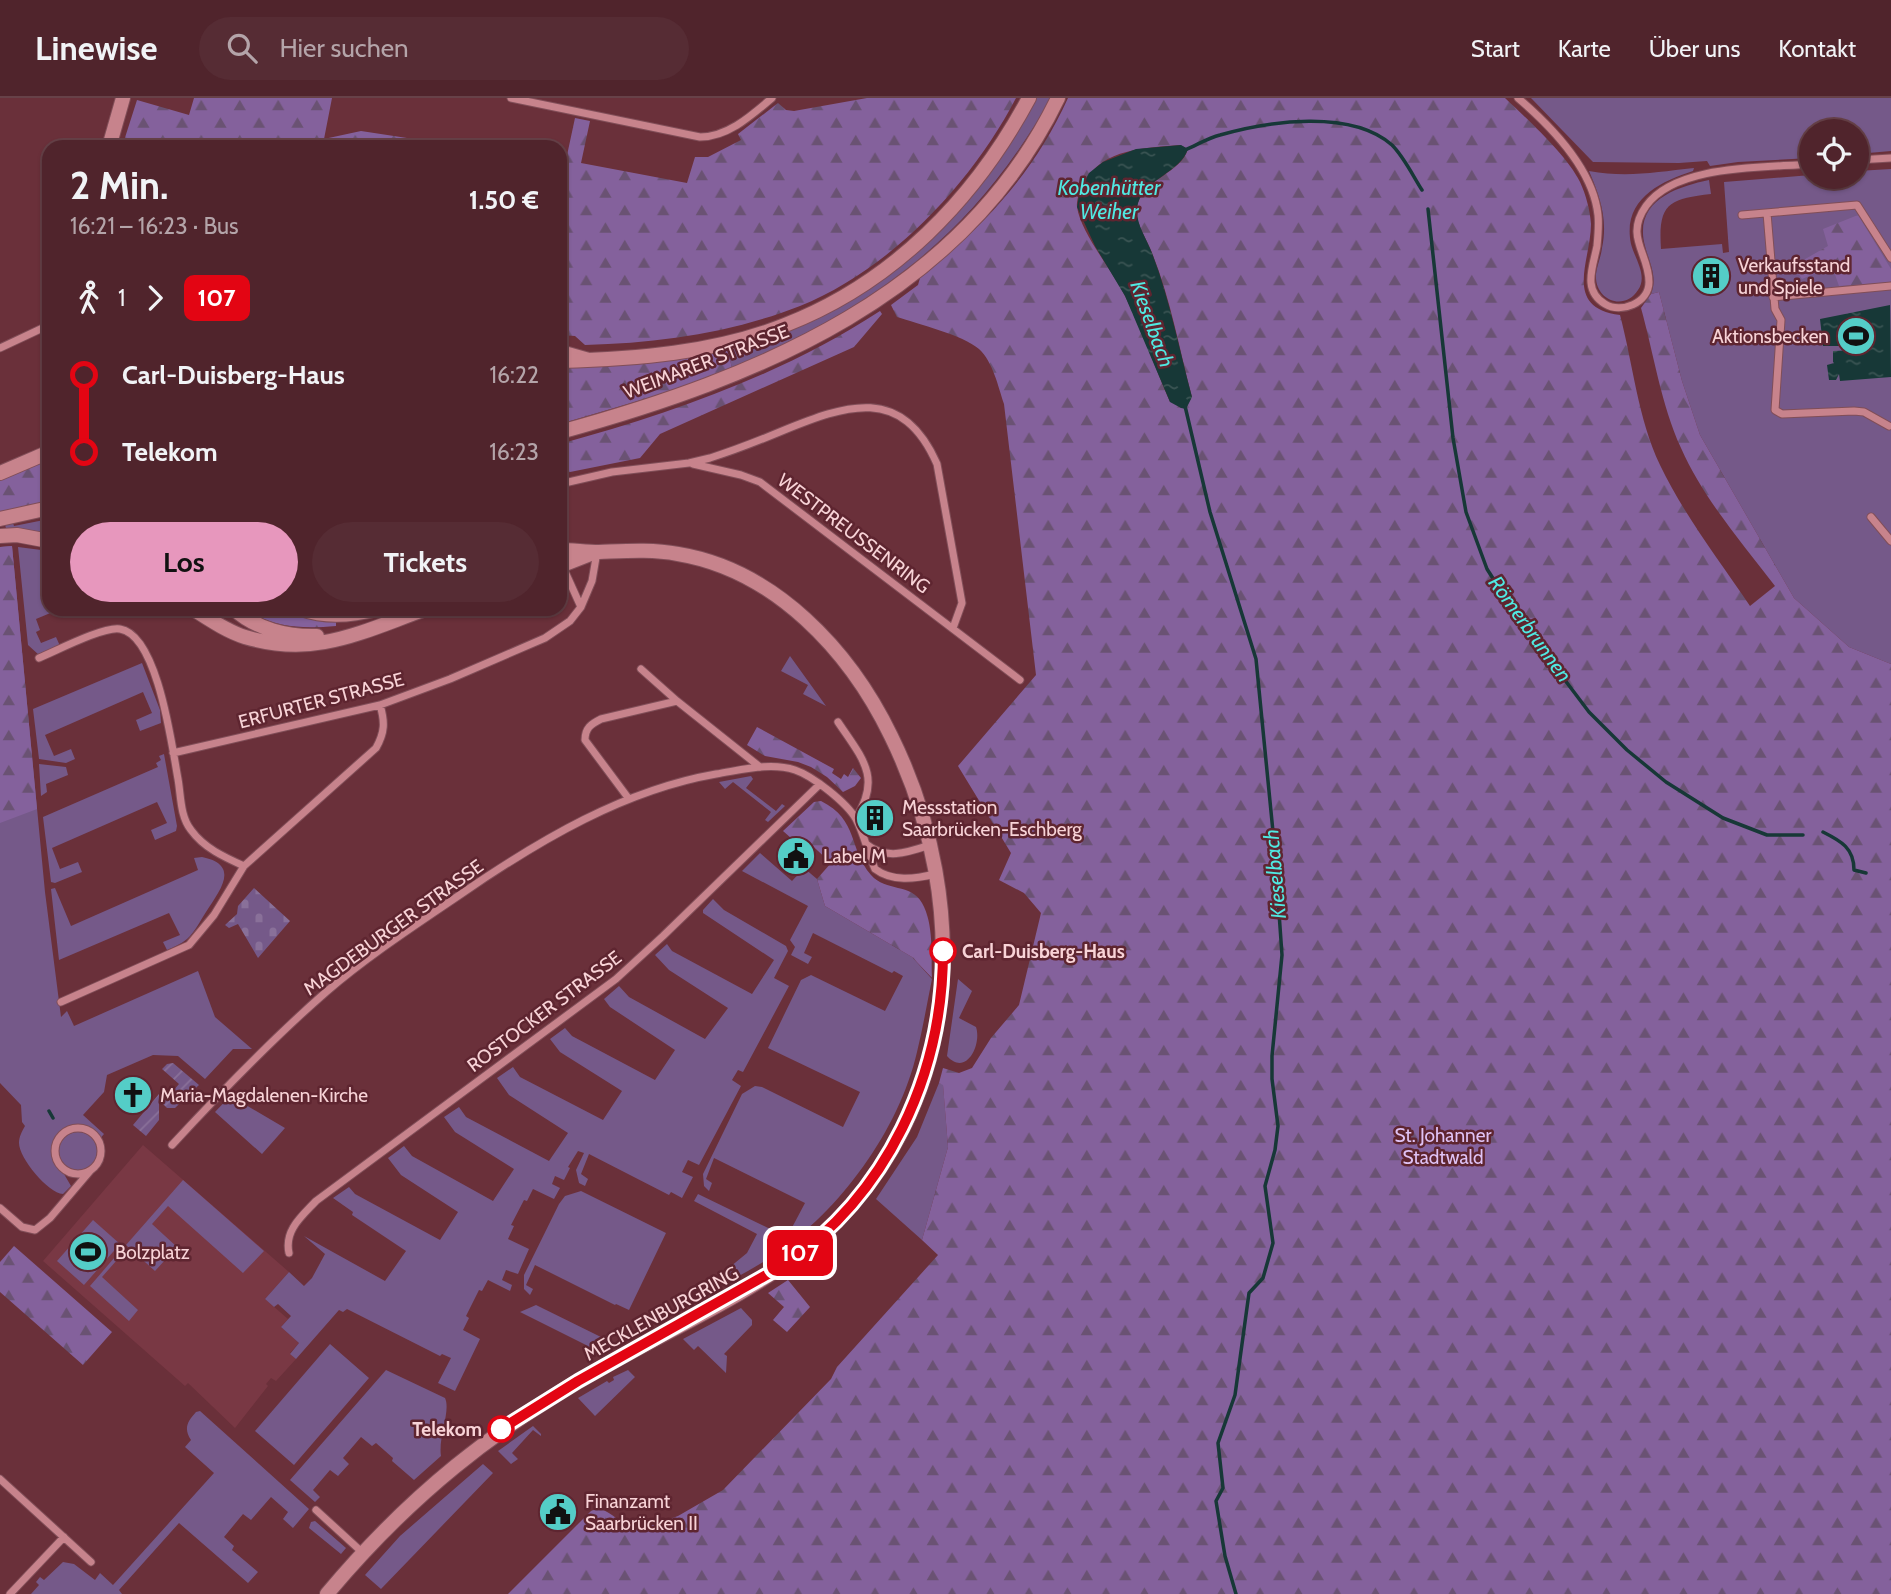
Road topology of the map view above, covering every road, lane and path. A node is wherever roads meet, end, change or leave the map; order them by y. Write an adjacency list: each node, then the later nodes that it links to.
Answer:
1 (123, 98): 7 (street)
2 (511, 98): 3 (street)
3 (772, 98)
4 (1029, 98): 19 (street)
5 (1058, 98): 22 (street, WEIMARER STRASSE)
6 (1518, 98): 10 (street)
7 (111, 140)
8 (1891, 158): 9 (street)
9 (1869, 159)
10 (1799, 165)
11 (1767, 213): 12 (street); 13 (street); 15 (street)
12 (1742, 215)
13 (1891, 258)
14 (1891, 286): 15 (street)
15 (1773, 297): 21 (street)
16 (42, 328): 17 (street)
17 (0, 348)
18 (567, 350): 19 (street)
19 (599, 360): 20 (street)
20 (567, 361)
21 (1889, 426)
22 (567, 430)
23 (42, 455): 25 (street)
24 (689, 463): 26 (street, WESTPREUSSENRING); 42 (street, WESTPREUSSENRING); 42 (street, WESTPREUSSENRING)
25 (0, 473)
26 (567, 482)
27 (42, 510): 29 (street)
28 (1871, 517): 32 (street)
29 (0, 519)
30 (0, 536): 31 (street)
31 (42, 540)
32 (1891, 541)
33 (567, 550): 34 (street, MECKLENBURGRING)
34 (597, 552): 35 (street); 37 (street, ERFURTER STRASSE); 55 (street, MECKLENBURGRING)
35 (567, 564)
36 (567, 578): 37 (street)
37 (581, 607): 47 (street, ERFURTER STRASSE)
38 (205, 616): 41 (street)
39 (245, 616): 41 (street)
40 (406, 616): 41 (street)
41 (377, 626)
42 (953, 628): 45 (street, WESTPREUSSENRING)
43 (39, 658): 49 (street)
44 (641, 668): 46 (street)
45 (1020, 680)
46 (677, 701): 50 (street); 52 (street)
47 (380, 705): 49 (street, ERFURTER STRASSE); 56 (street)
48 (838, 722): 53 (street)
49 (173, 753): 56 (street)
50 (761, 767): 51 (street, MAGDEBURGER STRASSE); 52 (street, MAGDEBURGER STRASSE)
51 (820, 784): 53 (street, MAGDEBURGER STRASSE); 62 (street, ROSTOCKER STRASSE)
52 (629, 799): 59 (street, MAGDEBURGER STRASSE)
53 (856, 818): 54 (street, MAGDEBURGER STRASSE)
54 (865, 843): 55 (street); 57 (street, MAGDEBURGER STRASSE)
55 (931, 845): 57 (street, MECKLENBURGRING)
56 (244, 866): 58 (street)
57 (936, 874): 66 (street, MECKLENBURGRING)
58 (61, 1002)
59 (172, 1145)
60 (90, 1170): 60 (street); 61 (street)
61 (0, 1208)
62 (289, 1253)
63 (0, 1479): 65 (street)
64 (316, 1510): 66 (street)
65 (64, 1537): 67 (street); 68 (street)
66 (363, 1553): 69 (street, MECKLENBURGRING)
67 (91, 1562)
68 (10, 1594)
69 (327, 1594)

